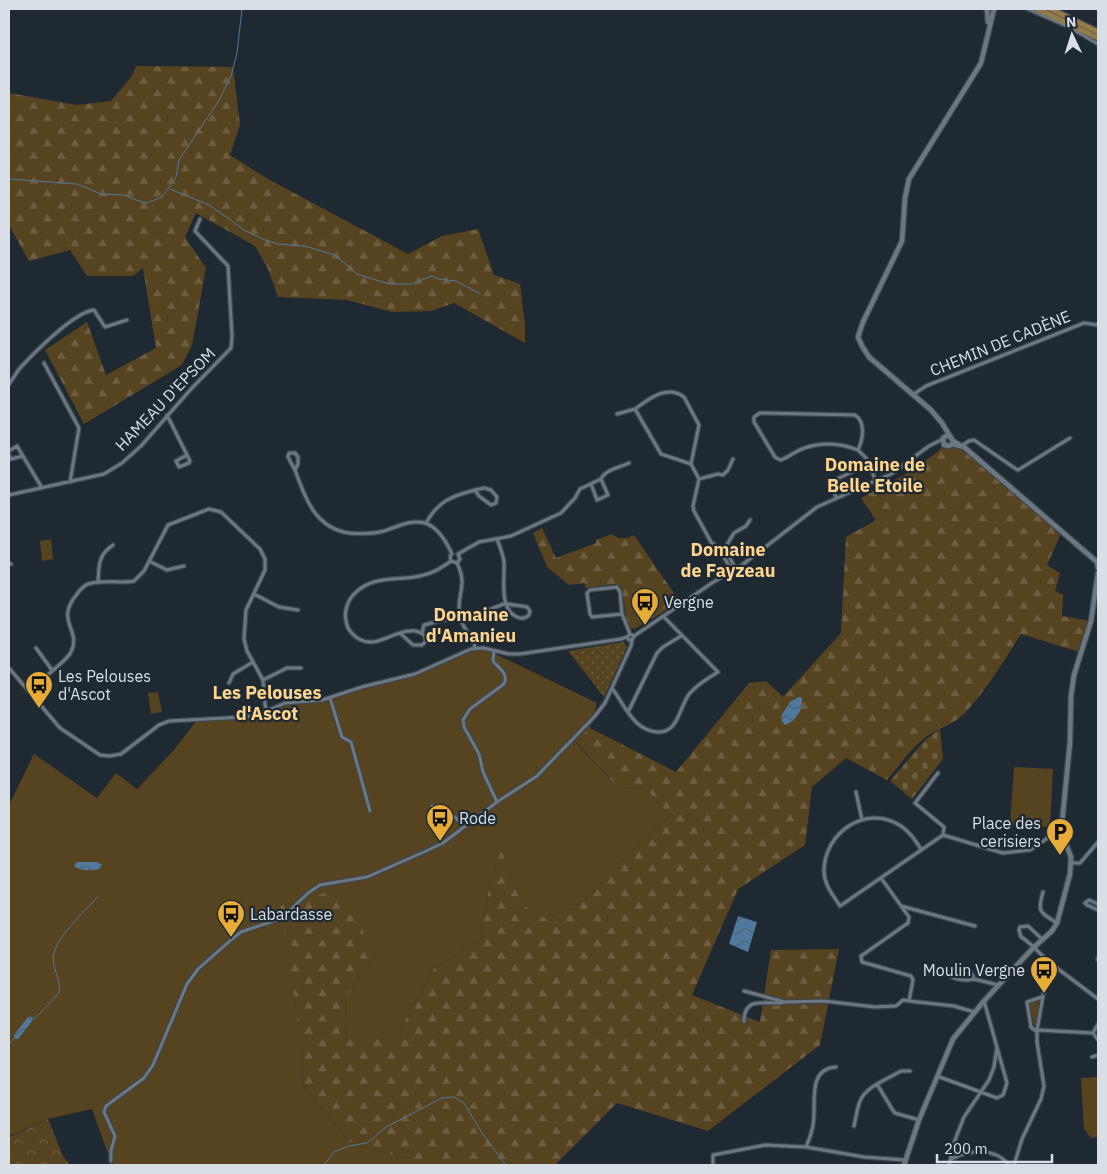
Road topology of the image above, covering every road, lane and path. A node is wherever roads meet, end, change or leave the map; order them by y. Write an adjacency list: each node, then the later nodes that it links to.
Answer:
1 (987, 9): 6 (street)
2 (994, 9): 6 (street)
3 (1028, 9): 9 (street)
4 (1038, 9): 8 (main road)
5 (1051, 9): 7 (main road)
6 (988, 31): 15 (street)
7 (1098, 32)
8 (1098, 38)
9 (1098, 44)
10 (200, 220): 18 (street, HAMEAU D'EPSOM)
11 (127, 320): 14 (street)
12 (1098, 325): 15 (street, CHEMIN DE CADÈNE)
13 (44, 363): 39 (street)
14 (9, 384)
15 (914, 394): 19 (street)
16 (635, 409): 17 (street); 33 (street); 33 (street)
17 (617, 414)
18 (167, 415): 29 (street); 39 (street, HAMEAU D'EPSOM)
19 (945, 429): 20 (street); 22 (street)
20 (943, 438): 22 (street); 23 (street); 24 (street)
21 (1070, 438): 25 (street)
22 (952, 440): 24 (street); 25 (street)
23 (934, 444): 24 (street); 38 (street)
24 (944, 445)
25 (962, 446): 55 (street)
26 (858, 450): 26 (street); 34 (street)
27 (9, 451): 30 (street)
28 (9, 455): 30 (street)
29 (187, 455): 29 (street)
30 (23, 456): 41 (street)
31 (733, 459): 37 (street)
32 (629, 463): 36 (street)
33 (690, 464): 37 (street)
34 (868, 464): 38 (street); 44 (street)
35 (295, 470): 35 (street); 46 (street)
36 (601, 479): 40 (street); 40 (street)
37 (699, 479): 49 (street)
38 (876, 481): 44 (street)
39 (70, 482): 41 (street, HAMEAU D'EPSOM)
40 (591, 484): 47 (street)
41 (42, 488): 43 (street, HAMEAU D'EPSOM)
42 (475, 490): 42 (street); 46 (street)
43 (9, 495)
44 (836, 498): 57 (street)
45 (750, 520): 49 (street)
46 (426, 523): 50 (street)
47 (497, 539): 51 (street); 61 (street)
48 (113, 545): 59 (street)
49 (723, 551): 57 (street)
50 (452, 554): 51 (street); 52 (street)
51 (458, 554): 54 (street)
52 (451, 561): 54 (street); 66 (street)
53 (149, 562): 56 (street); 59 (street); 60 (street)
54 (457, 563): 65 (street)
55 (1098, 564)
56 (184, 566)
57 (734, 570): 64 (street)
58 (1098, 573): 90 (street)
59 (98, 582): 76 (street)
60 (254, 594): 62 (street); 73 (street)
61 (507, 603): 61 (street); 65 (street)
62 (298, 610)
63 (622, 614): 63 (street); 68 (street)
64 (663, 616): 68 (street); 69 (street)
65 (460, 618): 67 (street); 71 (street)
66 (400, 633): 67 (street); 67 (street)
67 (422, 633)
68 (630, 636): 72 (street); 79 (street)
69 (681, 636): 83 (street); 83 (street)
70 (36, 648): 76 (street)
71 (475, 648): 72 (street); 81 (street)
72 (494, 651): 86 (street)
73 (253, 662): 77 (street); 78 (street)
74 (301, 668): 77 (street)
75 (10, 669): 80 (street)
76 (52, 670): 80 (street)
77 (263, 680): 82 (street)
78 (229, 683)
79 (612, 688): 83 (street); 86 (street)
80 (28, 691): 82 (street)
81 (330, 698): 82 (street); 88 (street)
82 (267, 710)
83 (628, 712)
84 (938, 772): 93 (street)
85 (856, 792): 89 (street)
86 (497, 802): 91 (street)
87 (432, 806): 91 (street)
88 (370, 808)
89 (862, 820): 96 (street); 98 (street)
90 (1062, 823): 92 (street); 94 (street)
91 (463, 827): 134 (street)
92 (1055, 833): 93 (street); 94 (street)
93 (943, 835): 96 (street)
94 (1063, 836): 97 (street)
95 (1098, 842): 97 (street)
96 (921, 849): 98 (street)
97 (1071, 863): 103 (street)
98 (881, 878): 101 (street)
99 (1043, 892): 103 (street)
100 (1098, 904): 102 (street)
101 (901, 906): 104 (street); 113 (street)
102 (1098, 910)
103 (1057, 923): 105 (street)
104 (975, 926)
105 (1043, 940): 106 (street); 106 (street)
106 (1033, 948): 107 (street); 109 (street)
107 (1049, 962): 111 (street); 112 (street)
108 (974, 979): 108 (street); 109 (street)
109 (998, 985): 114 (street)
110 (744, 991): 115 (street)
111 (1042, 997): 119 (street); 119 (street)
112 (1098, 999)
113 (909, 1000): 115 (street); 116 (street)
114 (984, 1001): 116 (street); 122 (street)
115 (785, 1002): 117 (street)
116 (974, 1012): 127 (street)
117 (744, 1021)
118 (1098, 1024): 120 (street)
119 (1037, 1031): 120 (street); 139 (street)
120 (1094, 1034): 121 (street)
121 (1098, 1040)
122 (997, 1046): 129 (street); 129 (street)
123 (1098, 1055): 124 (street)
124 (1092, 1057)
125 (836, 1067): 132 (street)
126 (910, 1071): 128 (street)
127 (936, 1076): 129 (street); 130 (street)
128 (877, 1084): 130 (street); 131 (street)
129 (980, 1092): 133 (street)
130 (918, 1120): 135 (street)
131 (854, 1126)
132 (806, 1147): 135 (street); 136 (street)
133 (950, 1159): 137 (street); 138 (street)
134 (111, 1161)
135 (904, 1163)
136 (713, 1165)
137 (949, 1165)
138 (1010, 1165)
139 (1014, 1165)

